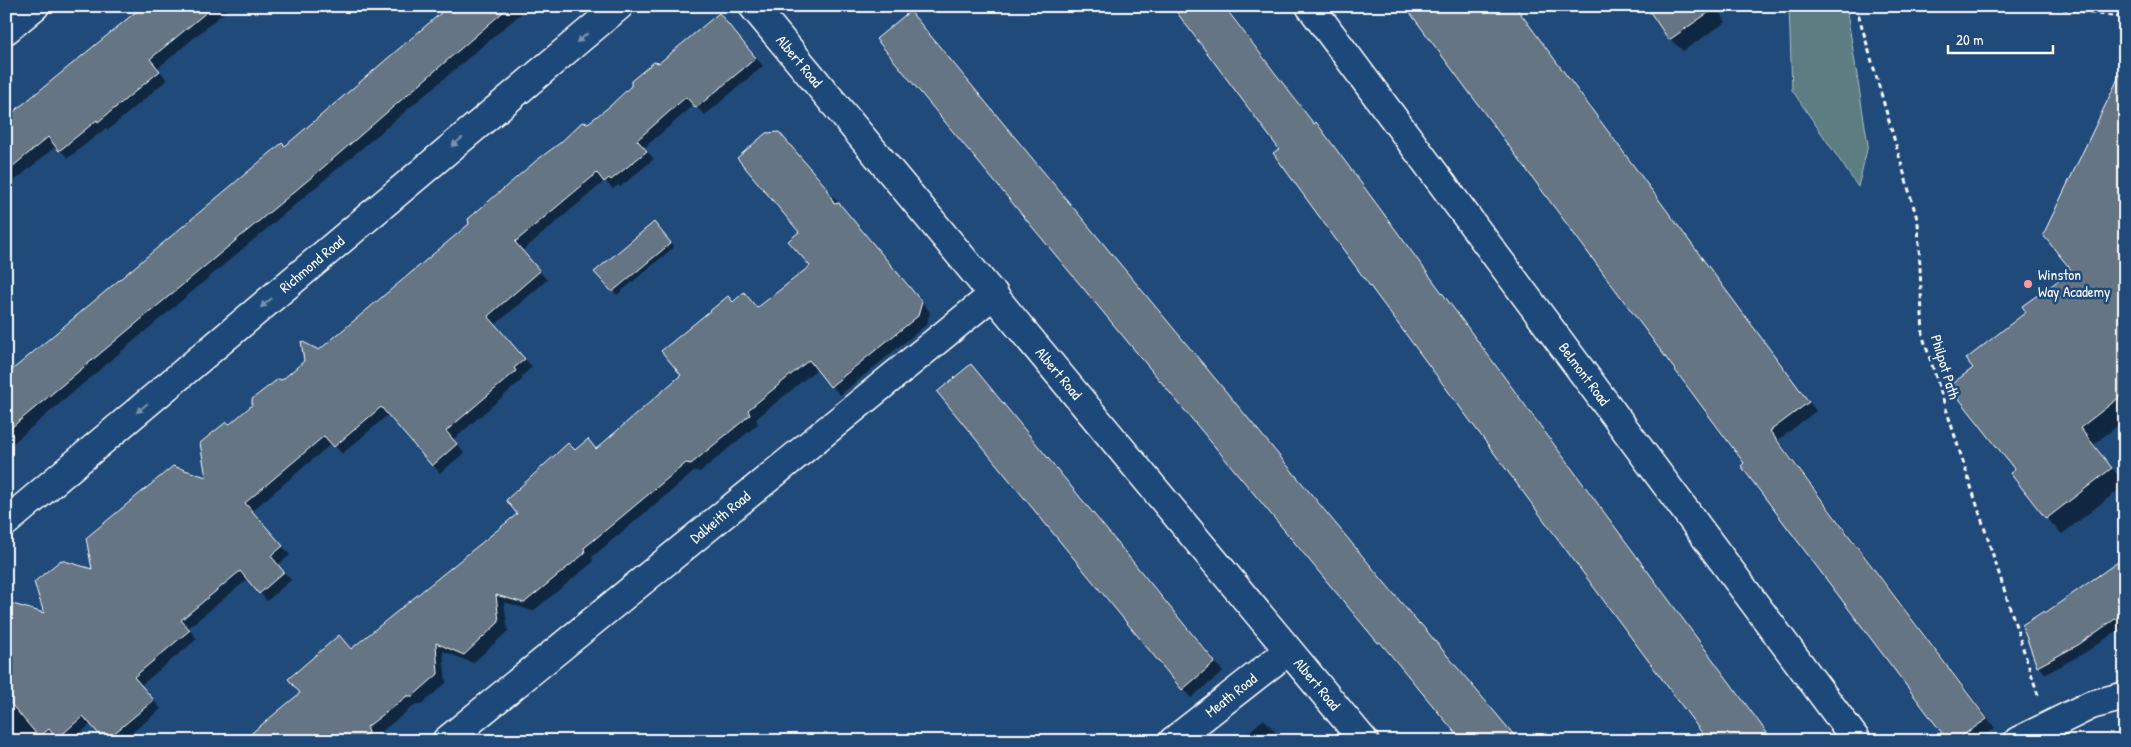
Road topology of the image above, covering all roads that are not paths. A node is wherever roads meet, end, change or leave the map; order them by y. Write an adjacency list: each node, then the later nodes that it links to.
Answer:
1 (35, 6): 5 (street)
2 (619, 6): 7 (street, Richmond Road, one-way to 7)
3 (753, 6): 6 (street, Albert Road)
4 (1310, 6): 13 (street, Belmont Road)
5 (6, 30)
6 (994, 294): 8 (street, Albert Road); 10 (street, Dalkeith Road)
7 (6, 522)
8 (1288, 651): 11 (street, Meath Road); 12 (street, Albert Road)
9 (2125, 696): 14 (street)
10 (446, 741)
11 (1173, 741)
12 (1364, 741)
13 (1857, 741)
14 (2018, 741)

